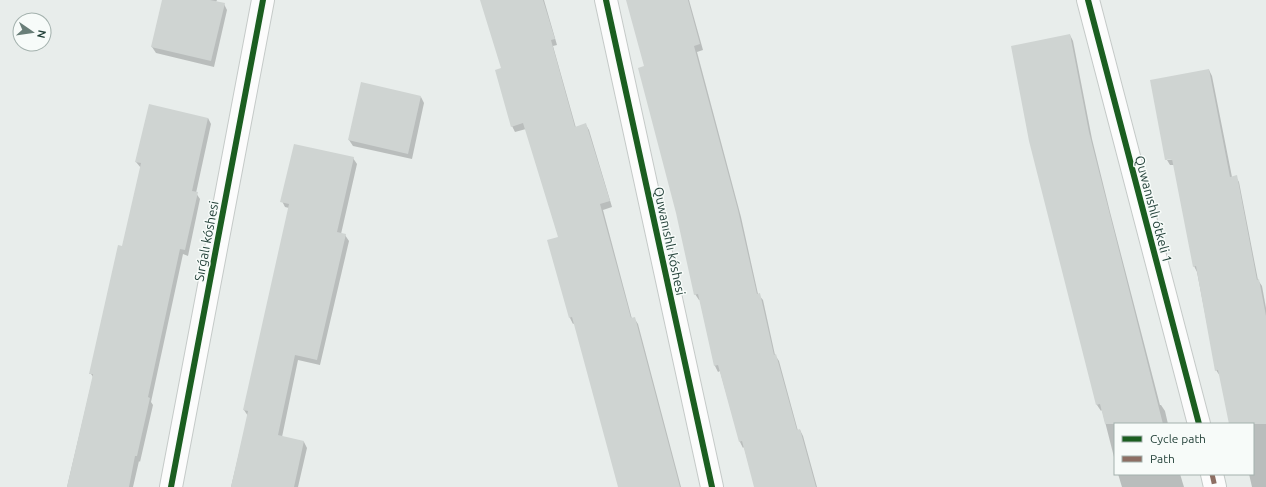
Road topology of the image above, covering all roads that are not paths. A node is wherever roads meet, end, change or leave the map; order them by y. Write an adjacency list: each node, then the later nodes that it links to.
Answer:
1 (263, 0): 6 (street, Sırǵalı kóshesi)
2 (606, 0): 7 (street, Quwanıshlı kóshesi)
3 (1088, 0): 4 (street, Quwanıshlı ótkeli 1)
4 (1199, 423)
5 (1212, 475): 8 (street)
6 (171, 487)
7 (712, 487)
8 (1215, 487)

